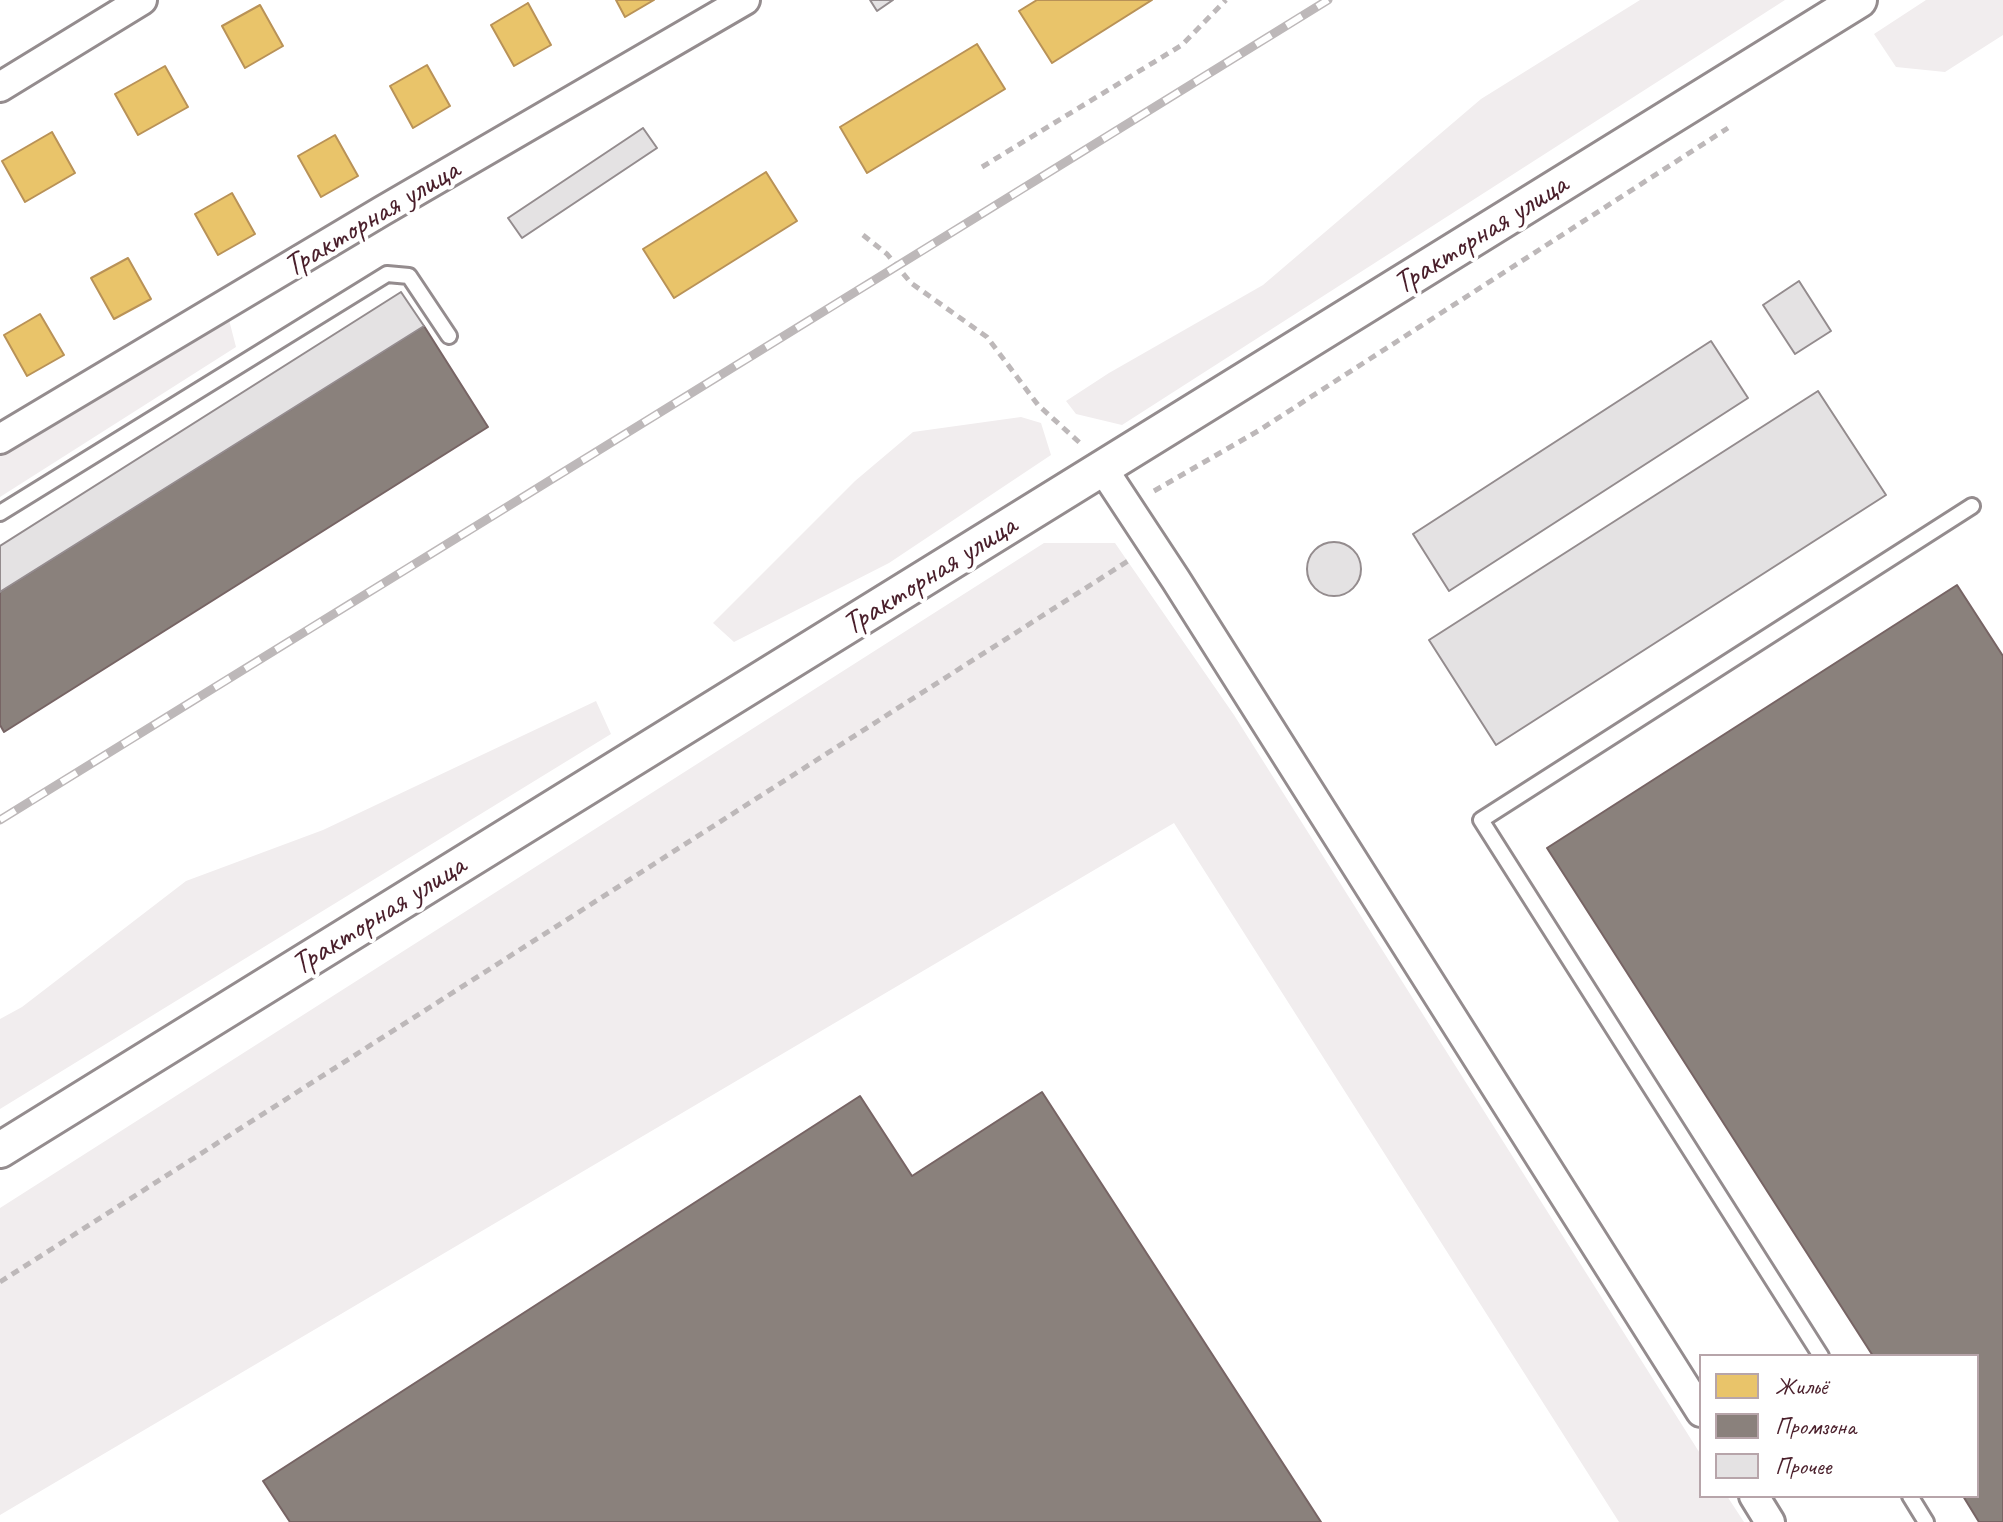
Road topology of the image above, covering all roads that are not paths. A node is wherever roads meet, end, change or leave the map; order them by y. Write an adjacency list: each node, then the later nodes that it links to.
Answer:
1 (142, 0): 5 (street)
2 (745, 0): 4 (street, Тракторная улица)
3 (1859, 0): 8 (street, Тракторная улица)
4 (708, 10): 7 (street, Тракторная улица)
5 (0, 87)
6 (449, 336): 10 (lane)
7 (0, 439)
8 (1103, 469): 11 (street, Тракторная улица); 13 (street)
9 (1972, 506): 12 (lane)
10 (0, 513)
11 (0, 1150)
12 (1820, 1354)
13 (1699, 1409)
14 (1755, 1498): 16 (street)
15 (1911, 1498): 17 (lane)
16 (1770, 1522)
17 (1926, 1522)

